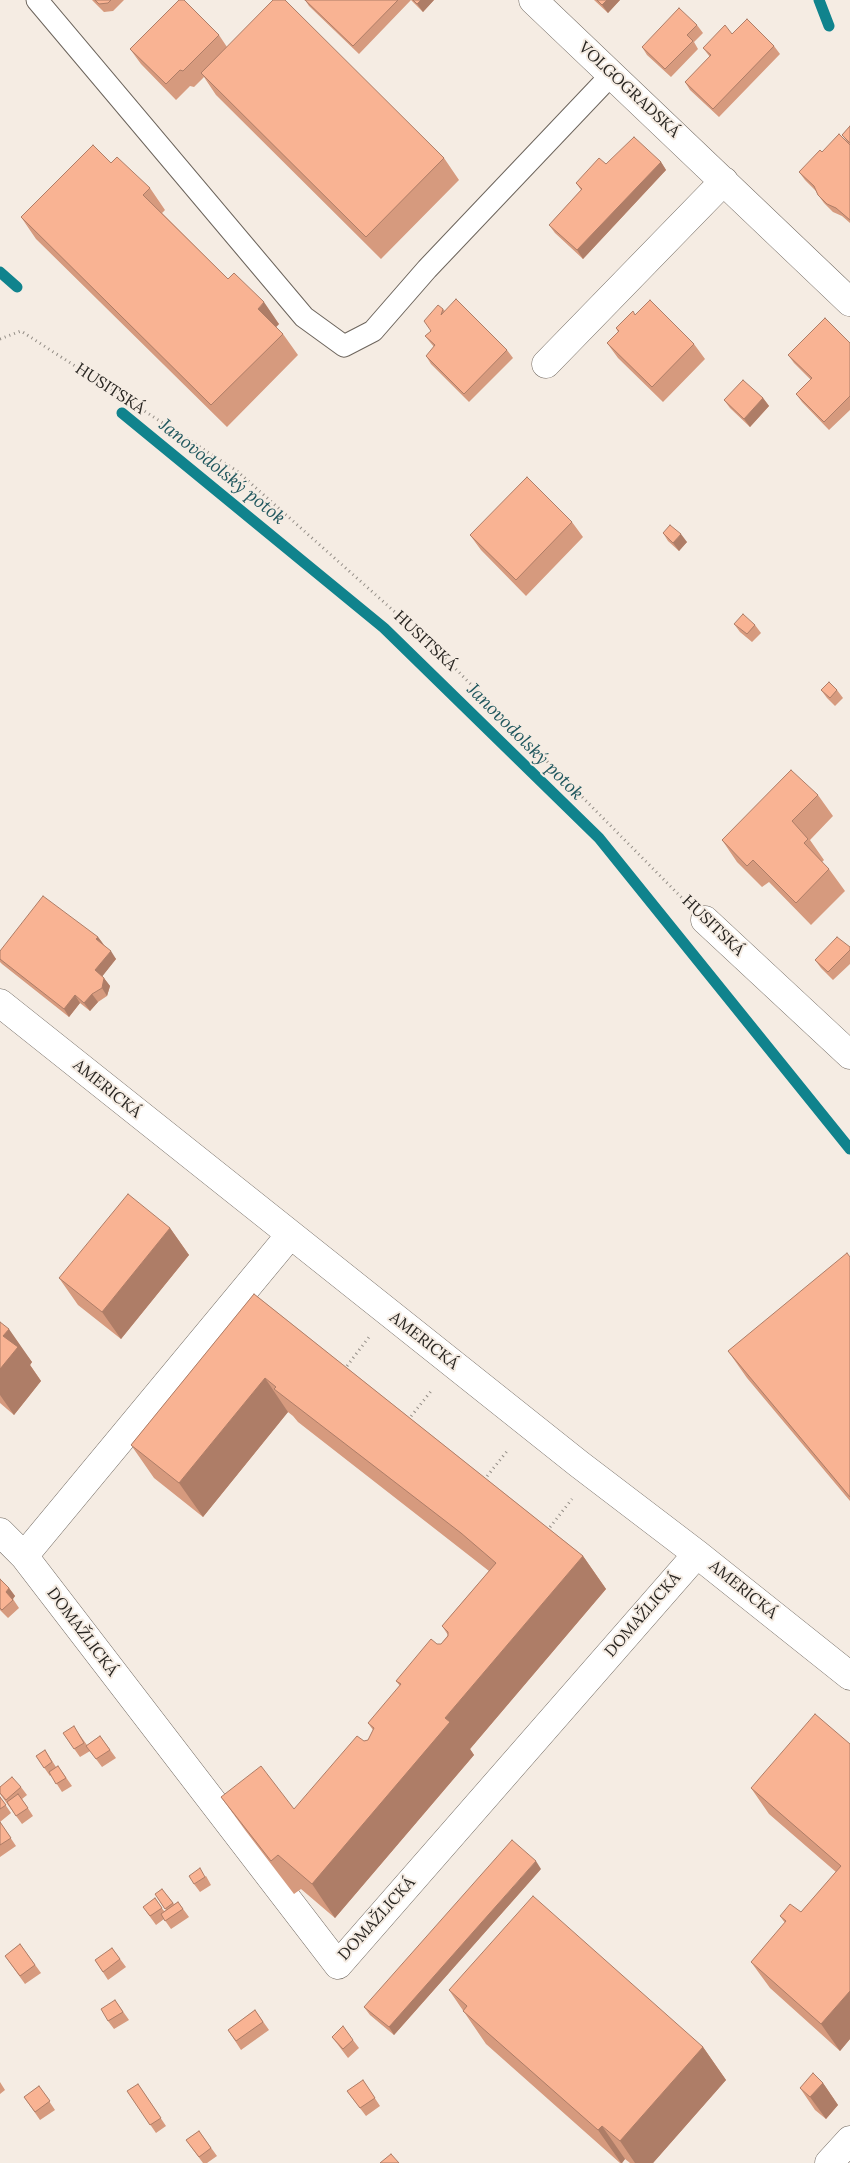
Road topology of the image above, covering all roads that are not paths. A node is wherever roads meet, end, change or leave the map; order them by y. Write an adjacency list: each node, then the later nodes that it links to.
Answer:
1 (37, 0): 3 (lane)
2 (533, 0): 3 (street, VOLGOGRADSKÁ)
3 (612, 74): 4 (street, VOLGOGRADSKÁ)
4 (724, 181): 5 (street, VOLGOGRADSKÁ); 6 (street)
5 (850, 302)
6 (546, 364)
7 (705, 920): 9 (street, HUSITSKÁ)
8 (0, 1003): 10 (street, AMERICKÁ)
9 (850, 1055)
10 (290, 1235): 12 (street, AMERICKÁ); 13 (street)
11 (0, 1532): 13 (street, DOMAŽLICKÁ)
12 (697, 1554): 13 (street, DOMAŽLICKÁ); 14 (street, AMERICKÁ)
13 (24, 1556)
14 (850, 1676)
15 (850, 2140): 16 (street)
16 (829, 2163)

